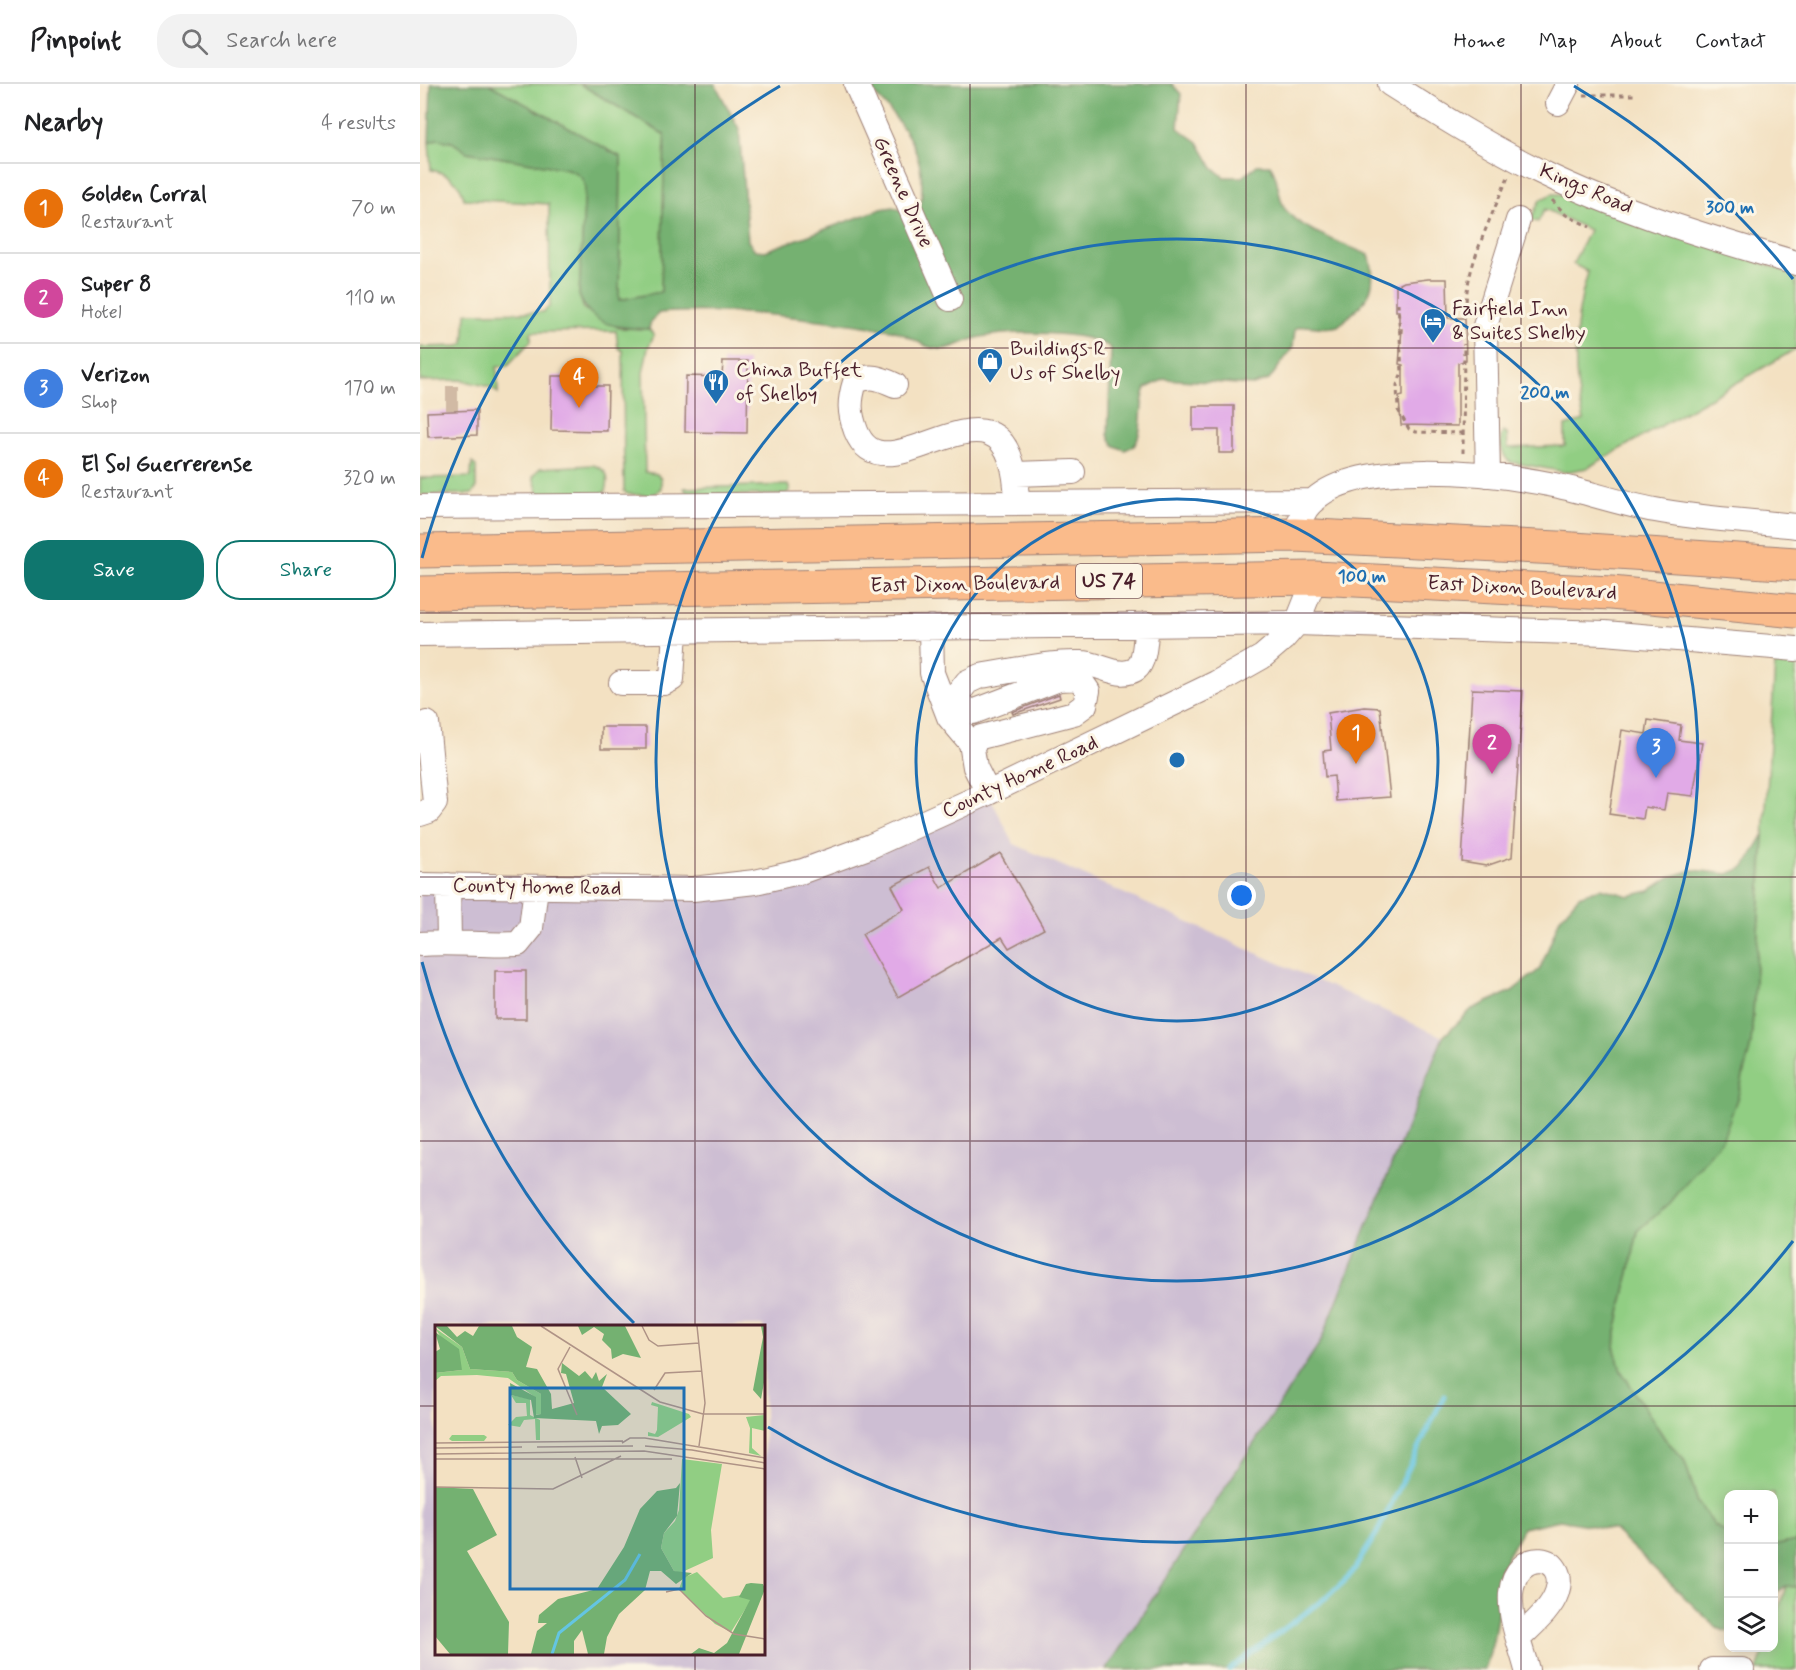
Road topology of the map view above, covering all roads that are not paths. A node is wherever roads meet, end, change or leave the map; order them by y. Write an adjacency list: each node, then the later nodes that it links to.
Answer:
1 (856, 84): 5 (street, Greene Drive)
2 (1390, 84): 4 (street, Kings Road)
3 (1518, 220): 9 (street)
4 (1796, 263)
5 (950, 299)
6 (895, 385): 8 (street)
7 (1073, 472): 8 (street)
8 (1016, 474): 11 (street)
9 (1488, 475): 10 (street); 13 (street)
10 (1312, 501): 11 (street); 14 (street)
11 (1017, 502): 12 (street)
12 (420, 507)
13 (1796, 526)
14 (1295, 536): 15 (highway, East Dixon Boulevard / US 74); 16 (highway, East Dixon Boulevard / US 74); 19 (highway)
15 (1558, 548): 17 (highway, East Dixon Boulevard / US 74); 18 (highway)
16 (420, 551)
17 (1796, 564)
18 (1315, 578): 19 (highway, East Dixon Boulevard / US 74); 21 (highway, East Dixon Boulevard / US 74); 22 (street, County Home Road)
19 (961, 584): 20 (highway, East Dixon Boulevard / US 74)
20 (420, 593)
21 (1796, 611)
22 (1297, 623): 23 (street, East Dixon Boulevard); 27 (street, East Dixon Boulevard); 31 (street, County Home Road)
23 (1147, 624): 24 (street, East Dixon Boulevard); 30 (street)
24 (931, 627): 25 (street, East Dixon Boulevard); 30 (street)
25 (675, 631): 26 (street, East Dixon Boulevard); 28 (street)
26 (420, 634)
27 (1796, 649)
28 (621, 683)
29 (427, 723): 32 (street)
30 (972, 743): 31 (street)
31 (988, 793): 35 (street, County Home Road)
32 (420, 814)
33 (420, 885): 34 (street, County Home Road)
34 (448, 885): 35 (street, County Home Road); 36 (street)
35 (536, 887): 36 (street)
36 (449, 941): 37 (street)
37 (420, 944)
38 (1519, 1638): 39 (street)
39 (1527, 1670)
40 (1712, 1670): 41 (street)
41 (1742, 1670)

